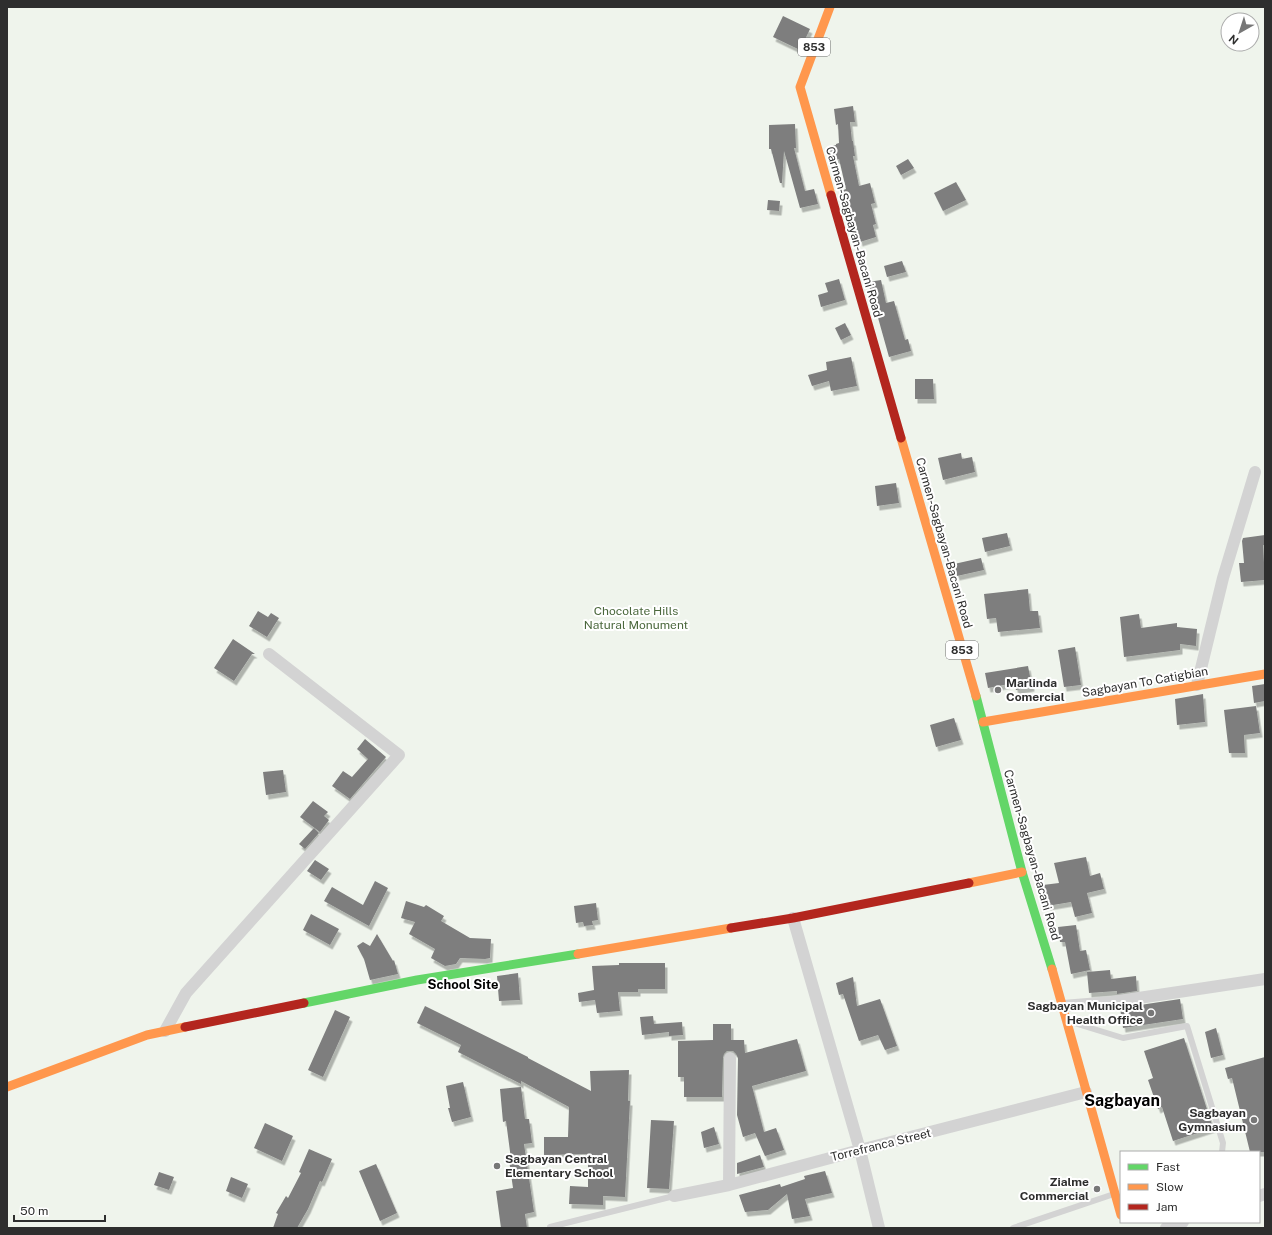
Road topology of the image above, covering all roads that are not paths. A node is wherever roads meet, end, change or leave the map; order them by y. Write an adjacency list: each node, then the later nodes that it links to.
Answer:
1 (830, 7): 6 (main road, Carmen-Sagbayan-Bacani Road / 853)
2 (1255, 472): 5 (street)
3 (269, 654): 12 (street)
4 (1265, 674): 5 (main road, Sagbayan To Catigbian)
5 (1197, 685): 6 (main road, Sagbayan To Catigbian)
6 (983, 722): 7 (main road, Carmen-Sagbayan-Bacani Road / 853)
7 (1022, 872): 8 (main road); 10 (main road, Carmen-Sagbayan-Bacani Road / 853)
8 (793, 918): 12 (main road); 16 (street)
9 (1265, 978): 10 (street)
10 (1063, 1006): 11 (main road, Carmen-Sagbayan-Bacani Road / 853)
11 (1067, 1021): 15 (main road, Carmen-Sagbayan-Bacani Road / 853); 17 (lane)
12 (165, 1032): 14 (main road)
13 (730, 1058): 18 (street)
14 (7, 1087)
15 (1086, 1092): 16 (street, Torrefranca Street); 19 (main road, Carmen-Sagbayan-Bacani Road / 853)
16 (860, 1150): 18 (street, Torrefranca Street); 24 (street)
17 (1222, 1151)
18 (729, 1185): 20 (street, Torrefranca Street)
19 (1118, 1192): 21 (main road, Carmen-Sagbayan-Bacani Road / 853); 25 (lane)
20 (674, 1196): 23 (lane)
21 (1120, 1207)
22 (1180, 1223): 26 (street)
23 (550, 1227)
24 (879, 1228)
25 (1013, 1228)
26 (1166, 1228)

